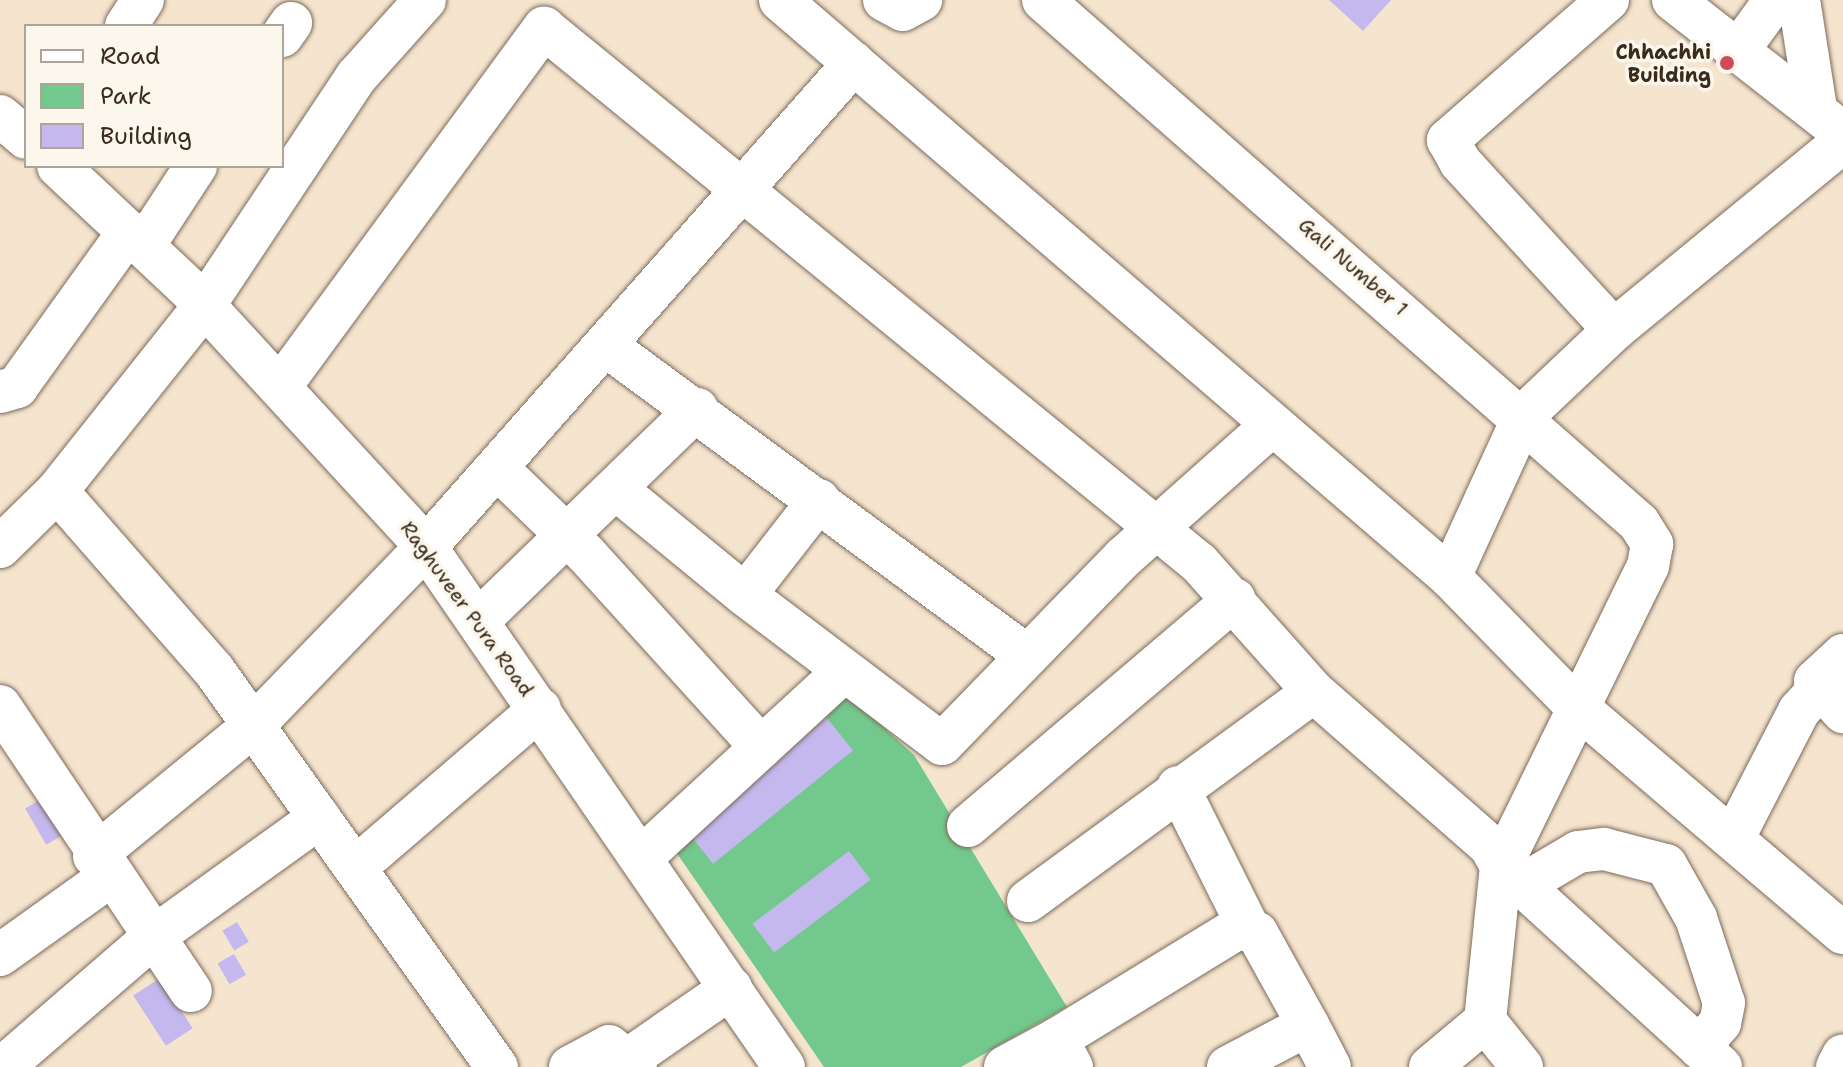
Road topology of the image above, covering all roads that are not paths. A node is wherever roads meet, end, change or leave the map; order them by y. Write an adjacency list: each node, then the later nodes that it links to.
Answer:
1 (143, 0): 9 (street)
2 (425, 0): 20 (street)
3 (780, 0): 11 (street)
4 (1043, 0): 26 (street, Gali Number 1)
5 (1608, 0): 21 (street)
6 (1673, 0): 10 (street)
7 (1775, 0): 10 (street)
8 (1799, 0): 13 (street)
9 (127, 24)
10 (1740, 48): 13 (street)
11 (854, 63): 18 (street); 27 (street)
12 (0, 116): 14 (street)
13 (1829, 120)
14 (24, 136)
15 (1843, 142): 21 (street)
16 (60, 168): 19 (street, Raghuveer Pura Road)
17 (194, 168): 19 (street)
18 (745, 189): 22 (street); 23 (street); 32 (street)
19 (137, 238): 20 (street, Raghuveer Pura Road); 24 (street)
20 (204, 306): 23 (street, Raghuveer Pura Road); 30 (street)
21 (1614, 330): 26 (street)
22 (605, 345): 25 (street); 28 (street)
23 (280, 387): 35 (street, Raghuveer Pura Road)
24 (0, 392)
25 (697, 409): 29 (street); 31 (street)
26 (1524, 415): 36 (street); 45 (street, Gali Number 1)
27 (1271, 426): 32 (street); 36 (street)
28 (497, 468): 33 (street); 35 (street)
29 (616, 489): 33 (street); 37 (street)
30 (57, 491): 34 (street); 48 (street)
31 (819, 500): 37 (street); 40 (street)
32 (1157, 527): 38 (street); 40 (street)
33 (567, 535): 39 (street); 49 (street)
34 (0, 547)
35 (426, 547): 39 (street, Raghuveer Pura Road); 48 (street)
36 (1450, 577): 45 (street)
37 (745, 595): 42 (street)
38 (1235, 599): 43 (street); 52 (street)
39 (478, 621): 46 (street, Raghuveer Pura Road)
40 (1026, 655): 42 (street)
41 (1843, 655): 44 (street)
42 (844, 671): 49 (street)
43 (1314, 692): 50 (street); 57 (street)
44 (1830, 701): 53 (street)
45 (1575, 705): 53 (street); 57 (street)
46 (540, 709): 54 (street, Raghuveer Pura Road); 56 (street)
47 (1, 712): 55 (street)
48 (253, 726): 51 (street); 55 (street)
49 (761, 747): 54 (street)
50 (1178, 787): 58 (street); 59 (street)
51 (319, 818): 56 (street); 61 (street)
52 (968, 826)
53 (1735, 835): 60 (street)
54 (642, 857): 63 (street, Raghuveer Pura Road)
55 (102, 866): 61 (street); 62 (street)
56 (355, 868): 73 (street)
57 (1511, 875): 65 (street); 69 (street); 69 (street)
58 (1028, 901)
59 (1248, 927): 66 (street); 67 (street)
60 (1843, 933)
61 (152, 938): 64 (street); 72 (street)
62 (0, 955)
63 (731, 988): 70 (street); 75 (street, Raghuveer Pura Road)
64 (191, 991)
65 (1485, 1021): 71 (street); 79 (street)
66 (1308, 1025): 77 (street); 78 (street)
67 (1064, 1053): 76 (street)
68 (1843, 1055): 80 (street)
69 (1702, 1058)
70 (633, 1062): 74 (street)
71 (1447, 1063)
72 (3, 1067)
73 (497, 1067)
74 (570, 1067)
75 (784, 1067)
76 (1005, 1067)
77 (1228, 1067)
78 (1330, 1067)
79 (1522, 1067)
80 (1837, 1067)

